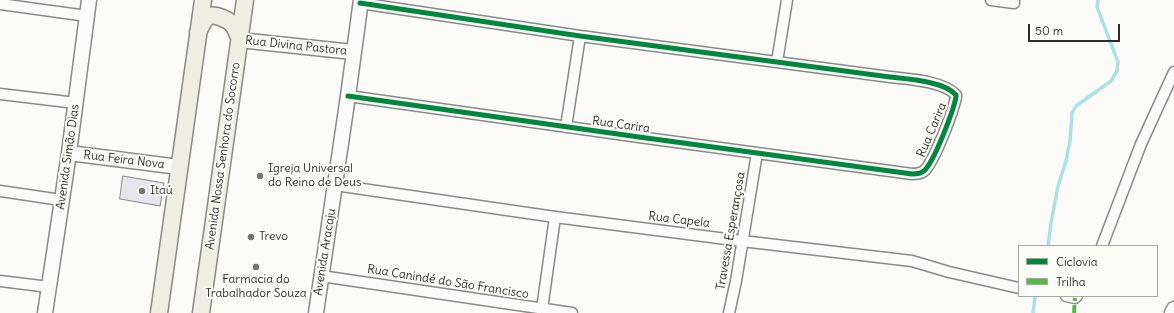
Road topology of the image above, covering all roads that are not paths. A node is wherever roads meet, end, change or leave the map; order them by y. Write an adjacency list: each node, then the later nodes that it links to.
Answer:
1 (89, 0): 9 (street, Avenida Simão Dias)
2 (203, 0): 10 (main road)
3 (245, 0): 12 (main road, Avenida Nossa Senhora do Socorro)
4 (787, 0): 14 (street)
5 (990, 0): 7 (street)
6 (360, 2): 11 (street, Rua Carira); 13 (street, Avenida Aracaju)
7 (1014, 2)
8 (0, 4): 9 (street)
9 (87, 16): 18 (street, Avenida Simão Dias)
10 (197, 33): 12 (main road); 22 (main road)
11 (580, 36): 14 (street, Rua Carira); 19 (street)
12 (239, 39): 13 (street, Rua Divina Pastora); 36 (main road, Avenida Nossa Senhora do Socorro)
13 (353, 52): 17 (street, Avenida Aracaju)
14 (777, 62): 21 (street, Rua Carira)
15 (1174, 72): 28 (street)
16 (0, 94): 18 (street)
17 (348, 96): 19 (street, Rua Carira); 23 (street, Avenida Aracaju)
18 (76, 103): 20 (street, Avenida Simão Dias)
19 (566, 127): 21 (street, Rua Carira)
20 (69, 153): 22 (street, Rua Feira Nova); 25 (street, Avenida Simão Dias)
21 (758, 153): 27 (street, Travessa Esperançosa)
22 (179, 167): 35 (main road)
23 (335, 185): 26 (street, Rua Capela); 29 (street, Avenida Aracaju)
24 (0, 191): 25 (street)
25 (61, 200): 31 (street, Avenida Simão Dias)
26 (555, 217): 27 (street, Rua Capela); 33 (street)
27 (742, 241): 32 (street, Rua Capela); 40 (street, Travessa Esperançosa)
28 (1102, 245)
29 (321, 276): 33 (street, Rua Canindé do São Francisco); 38 (street, Avenida Aracaju)
30 (0, 281): 31 (street)
31 (49, 287): 37 (street, Avenida Simão Dias)
32 (1018, 288)
33 (542, 309): 39 (street, Rua Canindé do São Francisco)
34 (1174, 309): 41 (street)
35 (161, 310)
36 (201, 312)
37 (45, 313)
38 (316, 313)
39 (572, 313)
40 (729, 313)
41 (1172, 313)

